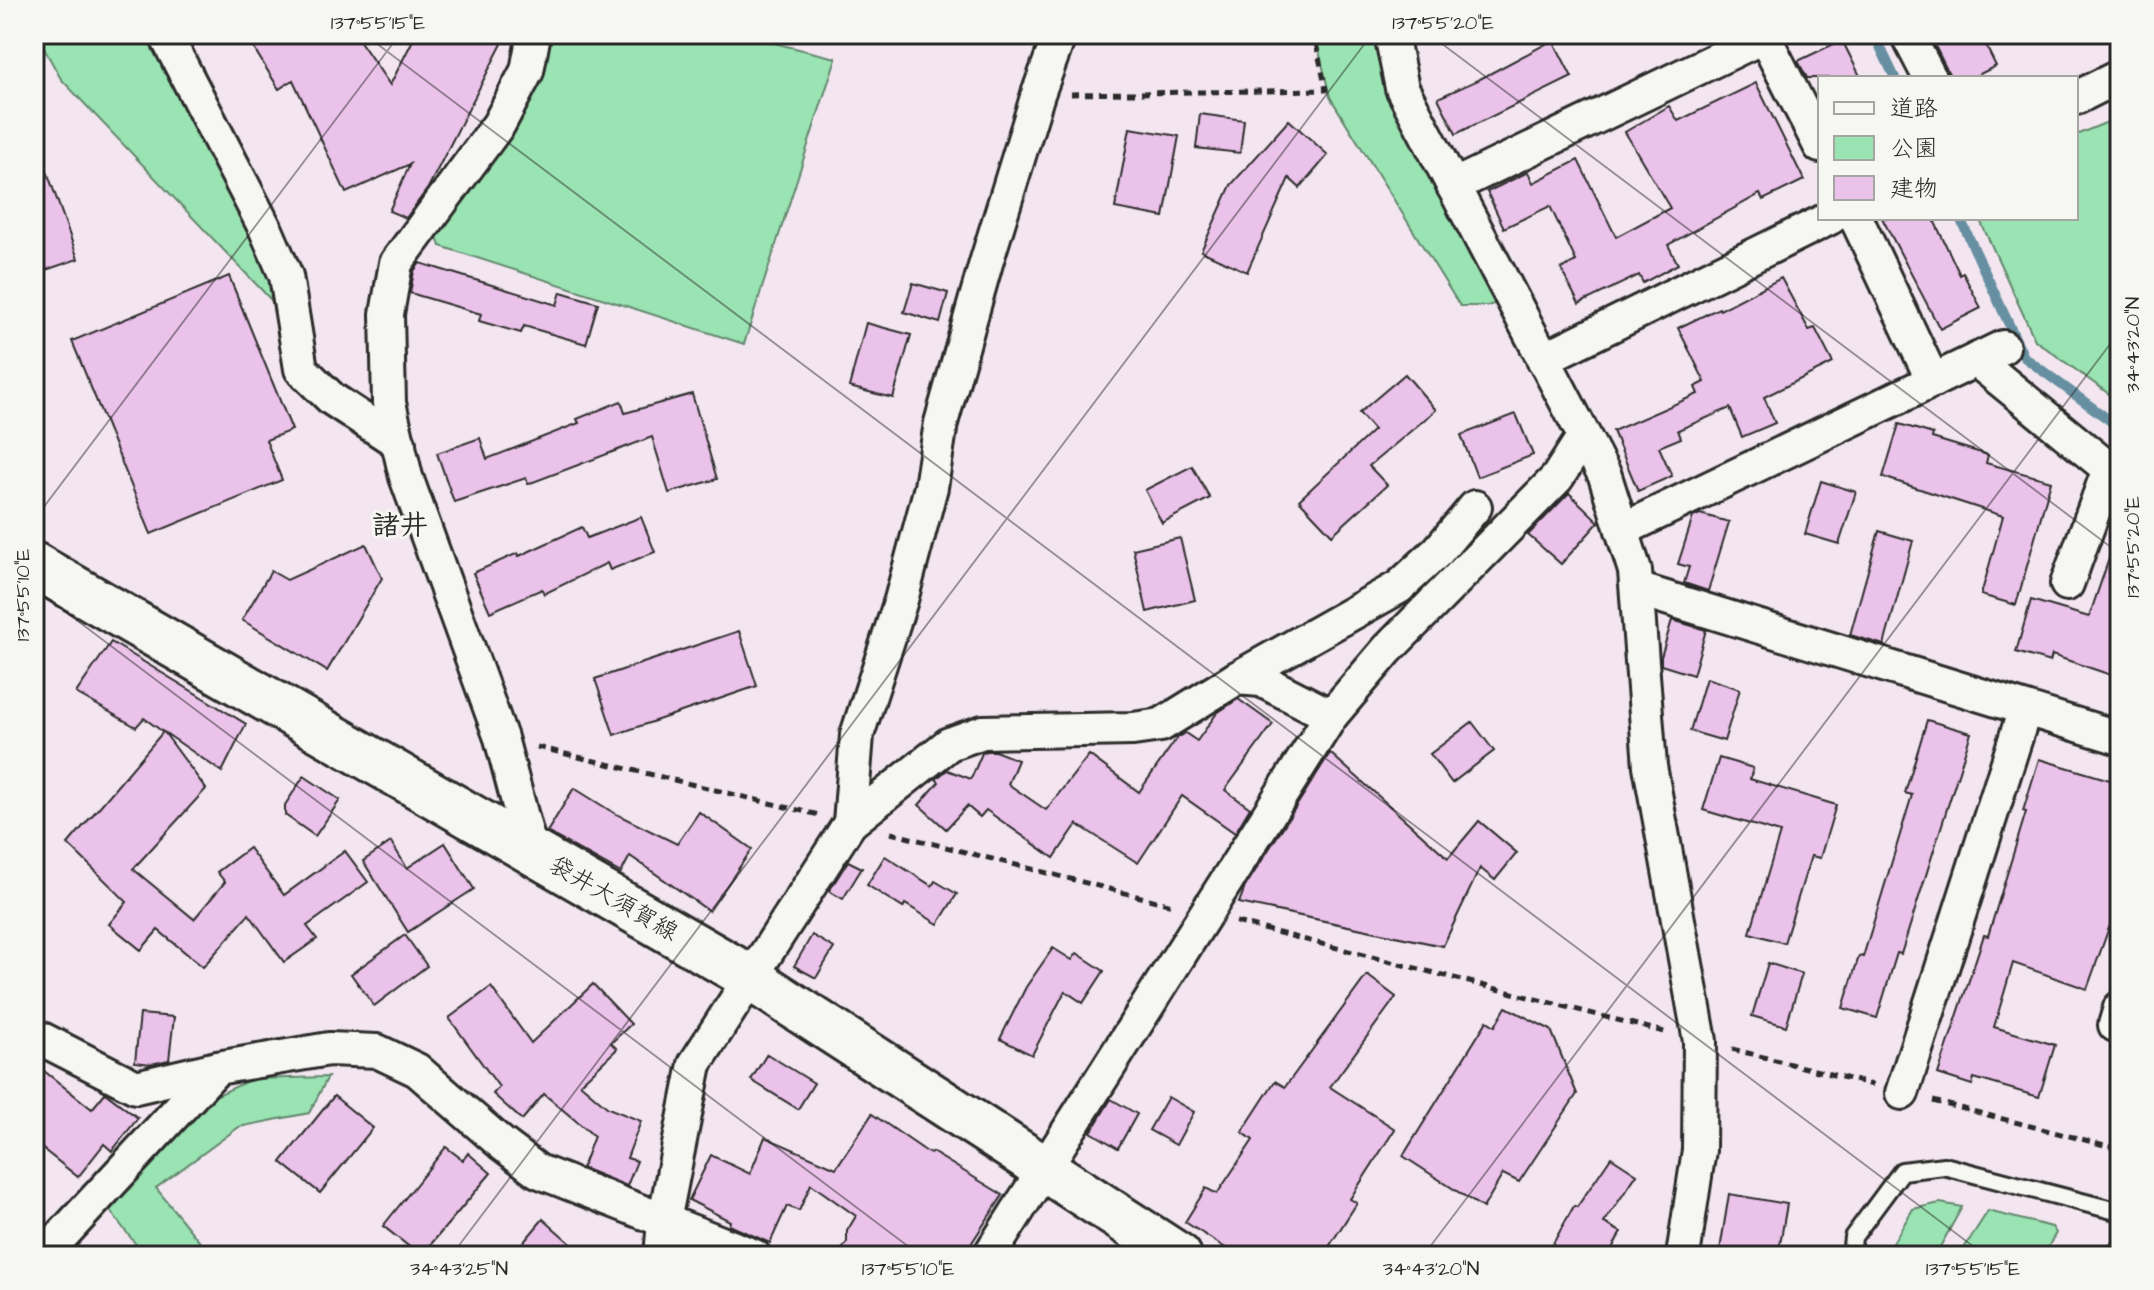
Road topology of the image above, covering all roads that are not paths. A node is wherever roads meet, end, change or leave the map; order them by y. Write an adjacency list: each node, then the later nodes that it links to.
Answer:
1 (165, 34): 17 (street)
2 (534, 34): 17 (street)
3 (1060, 34): 27 (street)
4 (1391, 34): 11 (street)
5 (1907, 34): 7 (street)
6 (1766, 35): 10 (street); 11 (street)
7 (1929, 76)
8 (2120, 76): 9 (street)
9 (2078, 97)
10 (1818, 142)
11 (1453, 186): 14 (street)
12 (1826, 220): 14 (street)
13 (1857, 220): 15 (street)
14 (1543, 359): 16 (street)
15 (1933, 381): 19 (street); 21 (street)
16 (1584, 436): 19 (street); 25 (street)
17 (399, 443): 28 (street)
18 (1475, 507): 23 (street)
19 (1622, 530): 22 (street)
20 (34, 565): 28 (main road, 袋井大須賀線)
21 (2067, 584)
22 (1637, 589): 24 (street); 44 (street)
23 (1237, 678): 25 (street); 27 (street)
24 (2025, 709): 26 (street); 34 (street)
25 (1331, 716): 35 (street)
26 (2120, 738)
27 (850, 823): 29 (street)
28 (531, 851): 29 (main road, 袋井大須賀線)
29 (749, 977): 35 (main road, 袋井大須賀線); 37 (street)
30 (2120, 1008): 31 (street)
31 (2120, 1027)
32 (34, 1035): 33 (street)
33 (217, 1068): 37 (street); 39 (street)
34 (1902, 1093)
35 (1045, 1167): 42 (street); 43 (main road, 袋井大須賀線)
36 (2120, 1212): 45 (lane)
37 (664, 1221): 40 (street); 41 (street)
38 (2120, 1248): 46 (lane)
39 (43, 1256)
40 (661, 1256)
41 (754, 1256)
42 (989, 1256)
43 (1179, 1256)
44 (1683, 1256)
45 (1851, 1256)
46 (2115, 1256)

